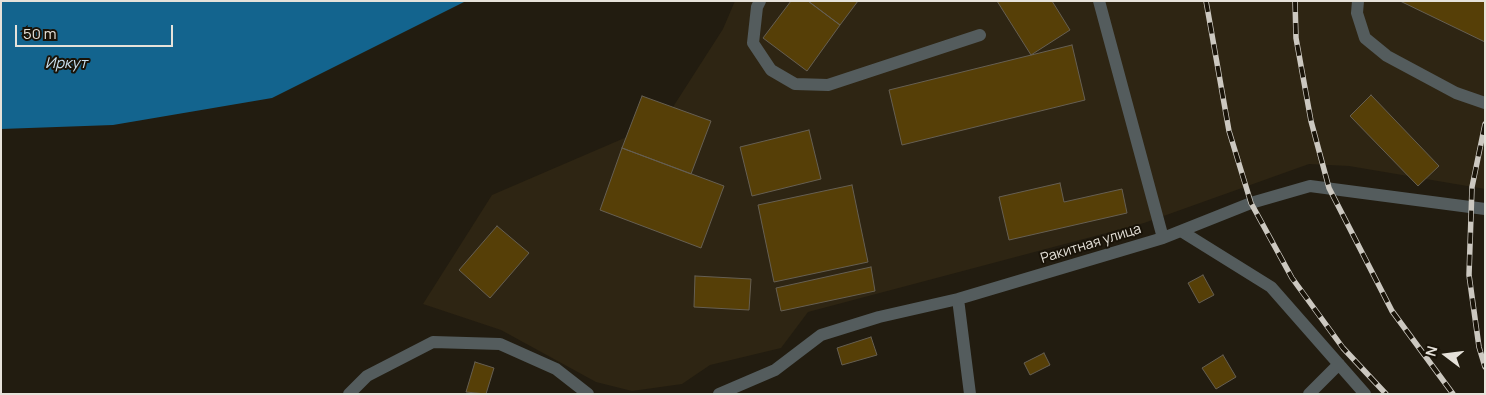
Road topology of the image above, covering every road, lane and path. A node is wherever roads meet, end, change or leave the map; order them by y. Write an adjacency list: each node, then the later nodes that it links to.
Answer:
1 (760, 1): 4 (street)
2 (1099, 1): 8 (street)
3 (1358, 1): 5 (street)
4 (980, 36)
5 (1485, 103)
6 (1485, 209): 7 (street, Ракитная улица)
7 (1181, 231): 8 (street, Ракитная улица); 10 (street)
8 (1163, 238): 9 (street, Ракитная улица)
9 (958, 299): 13 (street, Ракитная улица); 14 (street)
10 (1339, 364): 15 (street); 16 (street)
11 (349, 394): 12 (street)
12 (588, 394)
13 (719, 394)
14 (970, 394)
15 (1309, 394)
16 (1365, 394)

